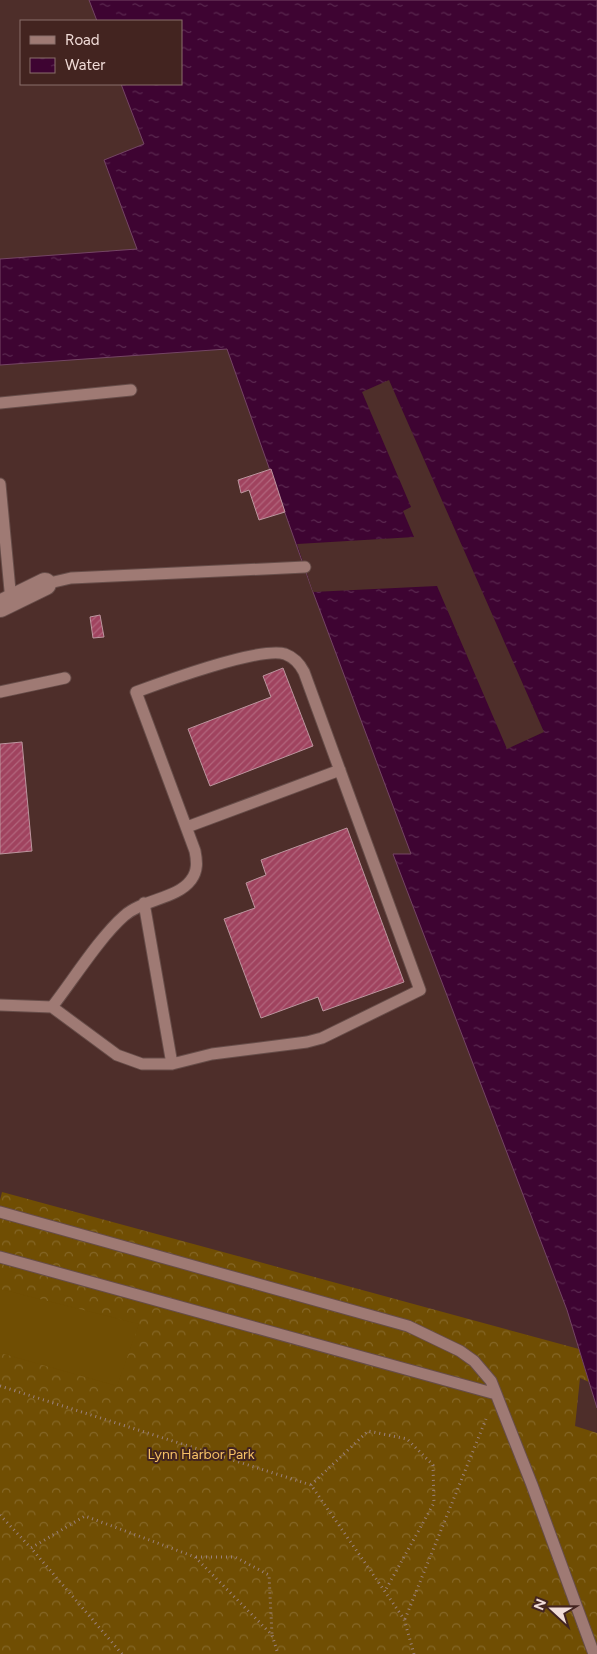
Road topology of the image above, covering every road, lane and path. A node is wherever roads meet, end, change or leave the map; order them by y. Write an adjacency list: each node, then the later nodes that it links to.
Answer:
1 (131, 390): 2 (lane)
2 (0, 403)
3 (0, 484): 6 (lane)
4 (305, 567): 5 (lane)
5 (45, 584): 6 (street)
6 (6, 603)
7 (65, 678): 8 (lane)
8 (0, 692)
9 (340, 770): 10 (lane); 10 (lane); 14 (lane)
10 (187, 827): 11 (lane)
11 (144, 903): 13 (lane); 14 (lane)
12 (0, 1005): 13 (lane)
13 (52, 1007): 14 (lane)
14 (172, 1064)
15 (0, 1212): 18 (lane)
16 (0, 1257): 18 (lane)
17 (0, 1386): 19 (path)
18 (496, 1394): 24 (path); 29 (lane)
19 (311, 1485): 23 (path); 23 (path)
20 (0, 1515): 21 (path)
21 (31, 1548): 22 (path); 26 (path)
22 (196, 1557): 25 (path); 25 (path)
23 (385, 1591): 24 (path)
24 (404, 1619): 28 (path)
25 (272, 1636): 27 (path)
26 (122, 1654)
27 (278, 1654)
28 (414, 1654)
29 (594, 1654)

